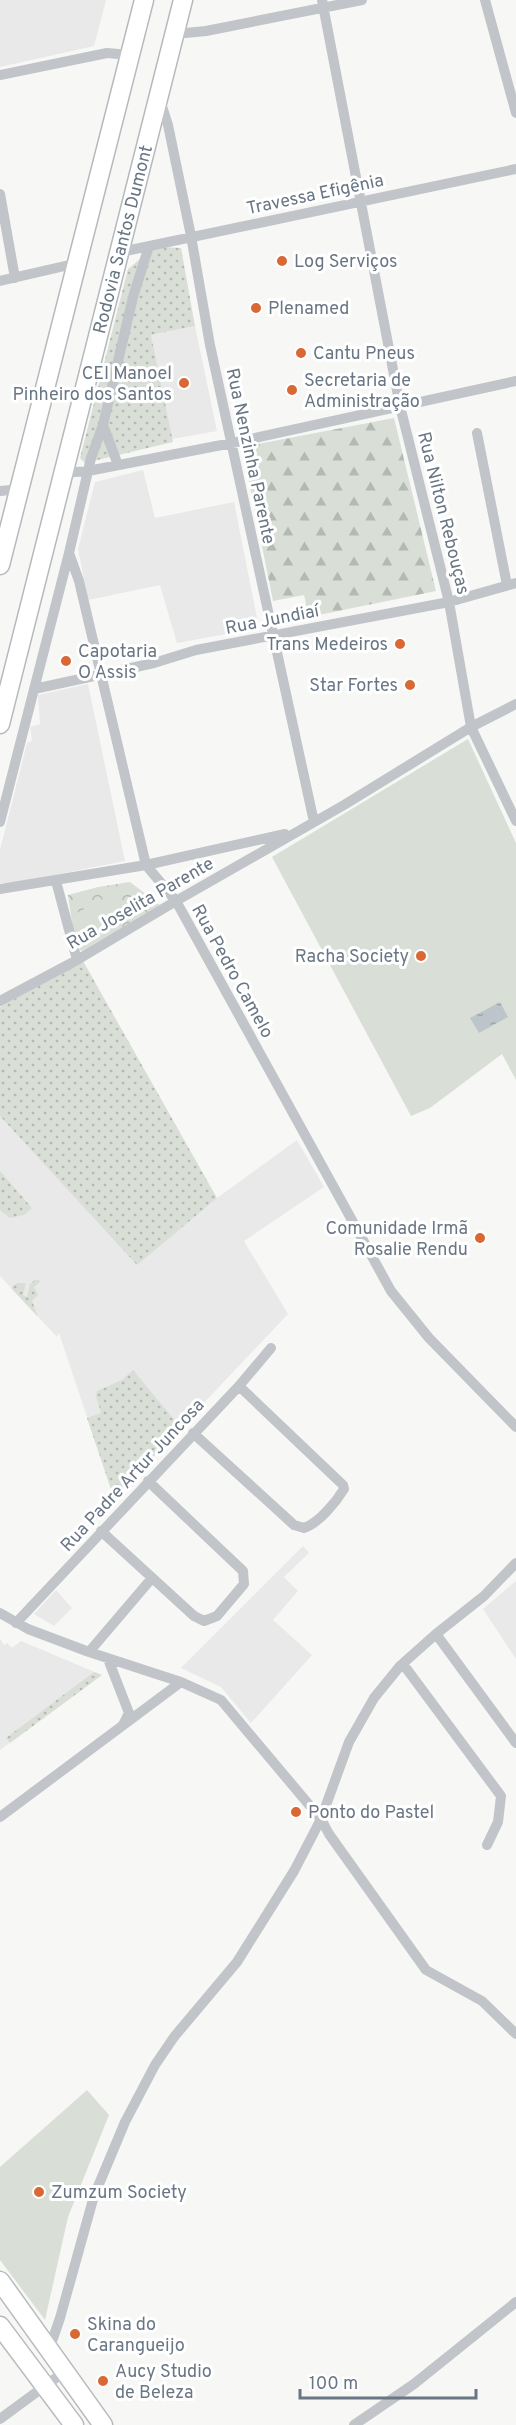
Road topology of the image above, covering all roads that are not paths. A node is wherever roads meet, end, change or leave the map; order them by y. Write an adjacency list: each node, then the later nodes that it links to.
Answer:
1 (144, 0): 7 (main road)
2 (183, 0): 6 (main road, Rodovia Santos Dumont)
3 (362, 0): 5 (street)
4 (485, 0): 10 (street)
5 (323, 4): 6 (street); 13 (street, Rua Nilton Rebouças)
6 (175, 34): 9 (main road, Rodovia Santos Dumont)
7 (130, 55): 8 (street); 17 (main road)
8 (0, 75)
9 (159, 96): 14 (street, Rua Nenzinha Parente); 16 (main road, Rodovia Santos Dumont)
10 (516, 114)
11 (516, 169): 13 (street, Travessa Efigênia)
12 (0, 194): 18 (street)
13 (361, 201): 14 (street, Travessa Efigênia); 21 (street, Rua Nilton Rebouças)
14 (191, 237): 15 (street, Travessa Efigênia); 24 (street, Rua Nenzinha Parente)
15 (149, 246): 16 (street, Travessa Efigênia); 22 (street)
16 (121, 252): 27 (main road, Rodovia Santos Dumont)
17 (78, 263): 18 (street); 28 (main road)
18 (15, 278): 19 (street)
19 (0, 281)
20 (516, 381): 21 (street)
21 (400, 406): 24 (street); 33 (street, Rua Nilton Rebouças)
22 (103, 425): 25 (street); 26 (street)
23 (477, 433): 32 (street)
24 (232, 443): 25 (street); 34 (street, Rua Nenzinha Parente)
25 (118, 465): 26 (street)
26 (88, 471): 27 (street); 30 (street)
27 (62, 473): 38 (main road, Rodovia Santos Dumont)
28 (20, 489): 29 (street); 31 (main road)
29 (0, 491)
30 (69, 553): 35 (street, Rua Pedro Camelo); 36 (street)
31 (0, 565)
32 (512, 584): 33 (street, Rua Jundiaí)
33 (449, 602): 34 (street, Rua Jundiaí); 39 (street, Rua Nilton Rebouças)
34 (272, 635): 35 (street, Rua Jundiaí); 42 (street, Rua Nenzinha Parente)
35 (100, 675): 36 (street, Rua Jundiaí); 44 (street, Rua Pedro Camelo)
36 (34, 689): 41 (street)
37 (516, 704): 39 (street, Rua Joselita Parente)
38 (0, 724)
39 (471, 727): 40 (street, Rua Nilton Rebouças); 42 (street, Rua Joselita Parente)
40 (516, 821)
41 (0, 822)
42 (314, 822): 43 (street, Rua Joselita Parente)
43 (295, 832): 44 (street, Rua Joselita Parente); 47 (street, Rua Joselita Parente)
44 (146, 865): 45 (street, Rua Joselita Parente); 47 (street, Rua Pedro Camelo)
45 (56, 881): 46 (street, Rua Joselita Parente); 48 (street)
46 (0, 889)
47 (176, 901): 48 (street, Rua Joselita Parente); 52 (street, Rua Pedro Camelo)
48 (77, 960): 49 (street, Rua Joselita Parente)
49 (0, 1000)
50 (271, 1348): 51 (street, Rua Padre Artur Juncosa)
51 (239, 1386): 53 (street, Rua Padre Artur Juncosa); 53 (street)
52 (516, 1427)
53 (193, 1433): 54 (street, Rua Padre Artur Juncosa)
54 (148, 1481): 55 (street, Rua Padre Artur Juncosa); 57 (street)
55 (101, 1531): 57 (street); 59 (street, Rua Padre Artur Juncosa)
56 (516, 1563): 60 (street)
57 (152, 1578): 61 (street)
58 (0, 1613): 59 (street)
59 (16, 1623): 61 (street)
60 (436, 1634): 63 (street); 66 (street)
61 (89, 1652): 62 (street)
62 (108, 1659): 64 (street); 65 (street)
63 (404, 1664): 68 (street); 69 (street)
64 (181, 1682): 65 (street); 68 (street)
65 (123, 1725): 67 (street)
66 (516, 1743)
67 (0, 1817)
68 (321, 1819): 70 (street); 74 (street)
69 (487, 1845)
70 (516, 2034)
71 (0, 2281): 74 (main road)
72 (516, 2302): 80 (street)
73 (0, 2326): 76 (main road)
74 (49, 2350): 75 (main road)
75 (64, 2373): 76 (street); 79 (main road)
76 (45, 2386): 77 (street); 78 (main road)
77 (0, 2419)
78 (74, 2425)
79 (103, 2425)
80 (354, 2425)

